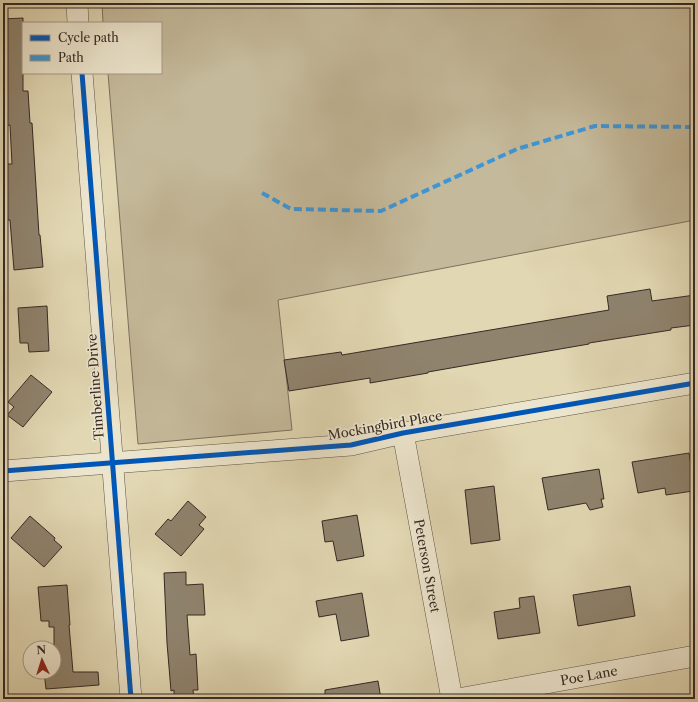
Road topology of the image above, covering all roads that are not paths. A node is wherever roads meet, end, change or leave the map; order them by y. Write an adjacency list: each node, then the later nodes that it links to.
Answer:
1 (77, 3): 2 (street)
2 (78, 22)
3 (82, 74): 6 (street, Timberline Drive)
4 (695, 383): 5 (street, Mockingbird Place)
5 (403, 433): 6 (street, Mockingbird Place); 10 (street, Peterson Street)
6 (112, 462): 7 (street, Mockingbird Place); 9 (street, Timberline Drive)
7 (3, 471)
8 (695, 656): 11 (street, Poe Lane)
9 (131, 699)
10 (452, 699)
11 (458, 699)

